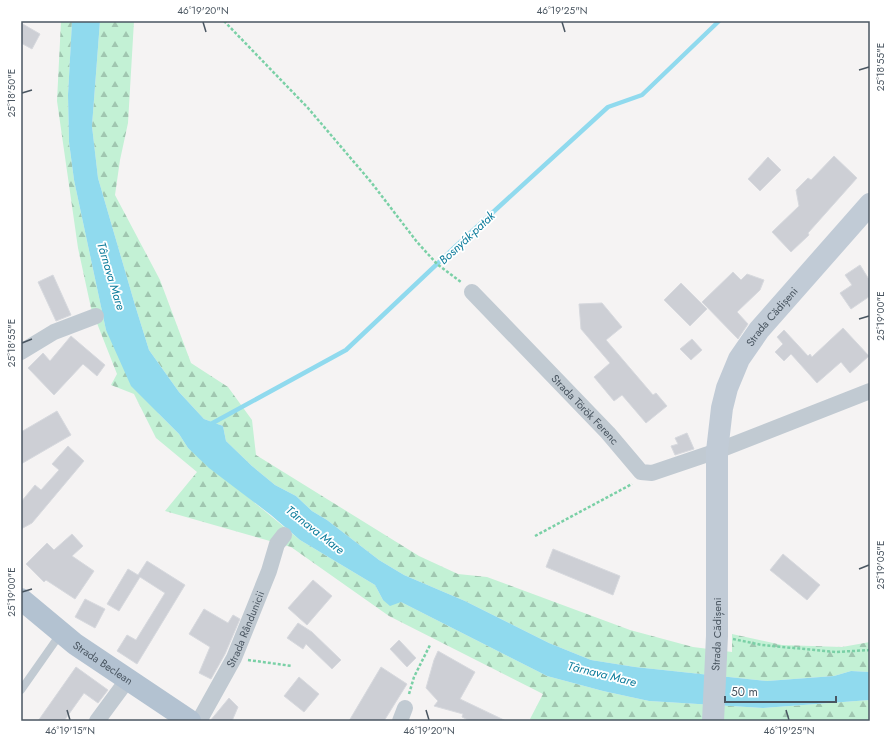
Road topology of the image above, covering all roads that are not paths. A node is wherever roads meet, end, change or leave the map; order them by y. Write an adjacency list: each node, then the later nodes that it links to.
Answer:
1 (870, 204): 6 (main road, Strada Cădișeni)
2 (472, 292): 6 (street, Strada Török Ferenc)
3 (96, 316): 4 (street)
4 (21, 352)
5 (870, 391): 6 (street)
6 (717, 451): 12 (main road, Strada Cădișeni)
7 (284, 535): 15 (street, Strada Rândunicii)
8 (21, 599): 9 (main road, Strada Beclean)
9 (61, 632): 10 (main road, Strada Beclean); 11 (lane)
10 (128, 679): 13 (street); 14 (main road, Strada Beclean)
11 (21, 690)
12 (713, 719)
13 (97, 721)
14 (190, 721)
15 (199, 721)

